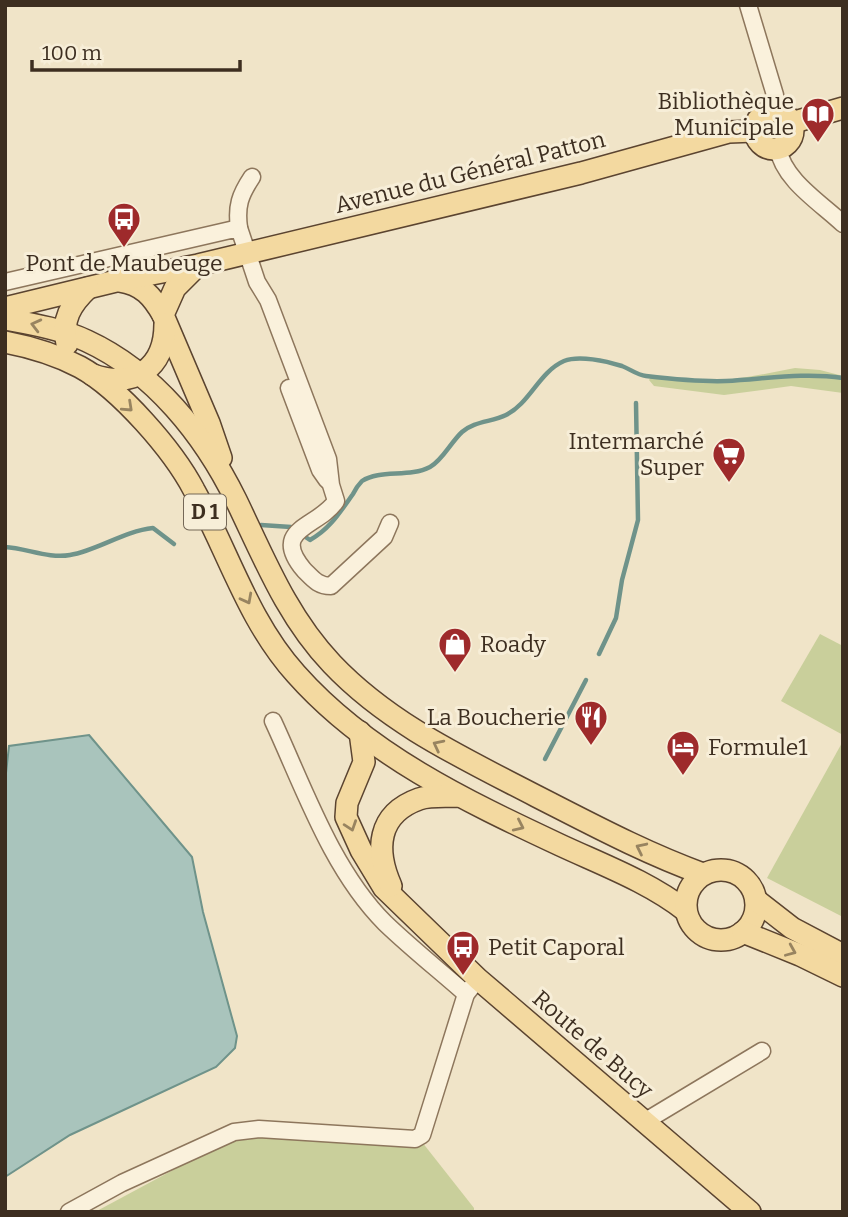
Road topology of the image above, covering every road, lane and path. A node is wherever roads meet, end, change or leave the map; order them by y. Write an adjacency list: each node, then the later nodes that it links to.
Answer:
1 (748, 5): 3 (street)
2 (843, 108): 3 (main road)
3 (783, 117): 4 (main road); 5 (main road)
4 (755, 131): 5 (main road); 9 (main road, Avenue du Général Patton)
5 (778, 148): 7 (street)
6 (252, 177): 8 (street)
7 (843, 224)
8 (239, 228): 9 (street); 12 (street)
9 (247, 253): 10 (main road, Avenue du Général Patton); 22 (street)
10 (198, 265): 11 (main road, Avenue du Général Patton); 16 (main road)
11 (116, 281): 13 (main road); 16 (main road)
12 (5, 282)
13 (88, 288): 14 (main road); 17 (main road)
14 (5, 308)
15 (5, 319): 17 (main road, D 1, one-way to 15)
16 (164, 319): 20 (main road); 21 (main road)
17 (65, 333): 19 (main road); 20 (main road, D 1)
18 (5, 342): 19 (main road, D 1)
19 (86, 371): 20 (main road); 24 (main road, D 1, one-way to 24)
20 (140, 374): 21 (main road, D 1)
21 (236, 500): 26 (main road, D 1, one-way to 21)
22 (390, 523)
23 (273, 721): 33 (street, Route de Bucy)
24 (360, 732): 25 (main road, D 1); 29 (main road, Route de Bucy, one-way to 29)
25 (458, 796): 28 (main road, D 1, one-way to 28); 29 (main road, Route de Bucy)
26 (703, 874): 27 (main road); 28 (main road)
27 (756, 900): 30 (main road); 31 (main road)
28 (686, 911): 30 (main road)
29 (406, 912): 33 (main road, Route de Bucy)
30 (743, 932): 32 (main road, one-way to 32)
31 (843, 955)
32 (843, 976)
33 (472, 987): 35 (main road, Route de Bucy); 36 (street)
34 (762, 1051): 35 (street)
35 (644, 1122): 37 (main road, Route de Bucy)
36 (69, 1212)
37 (750, 1212)

